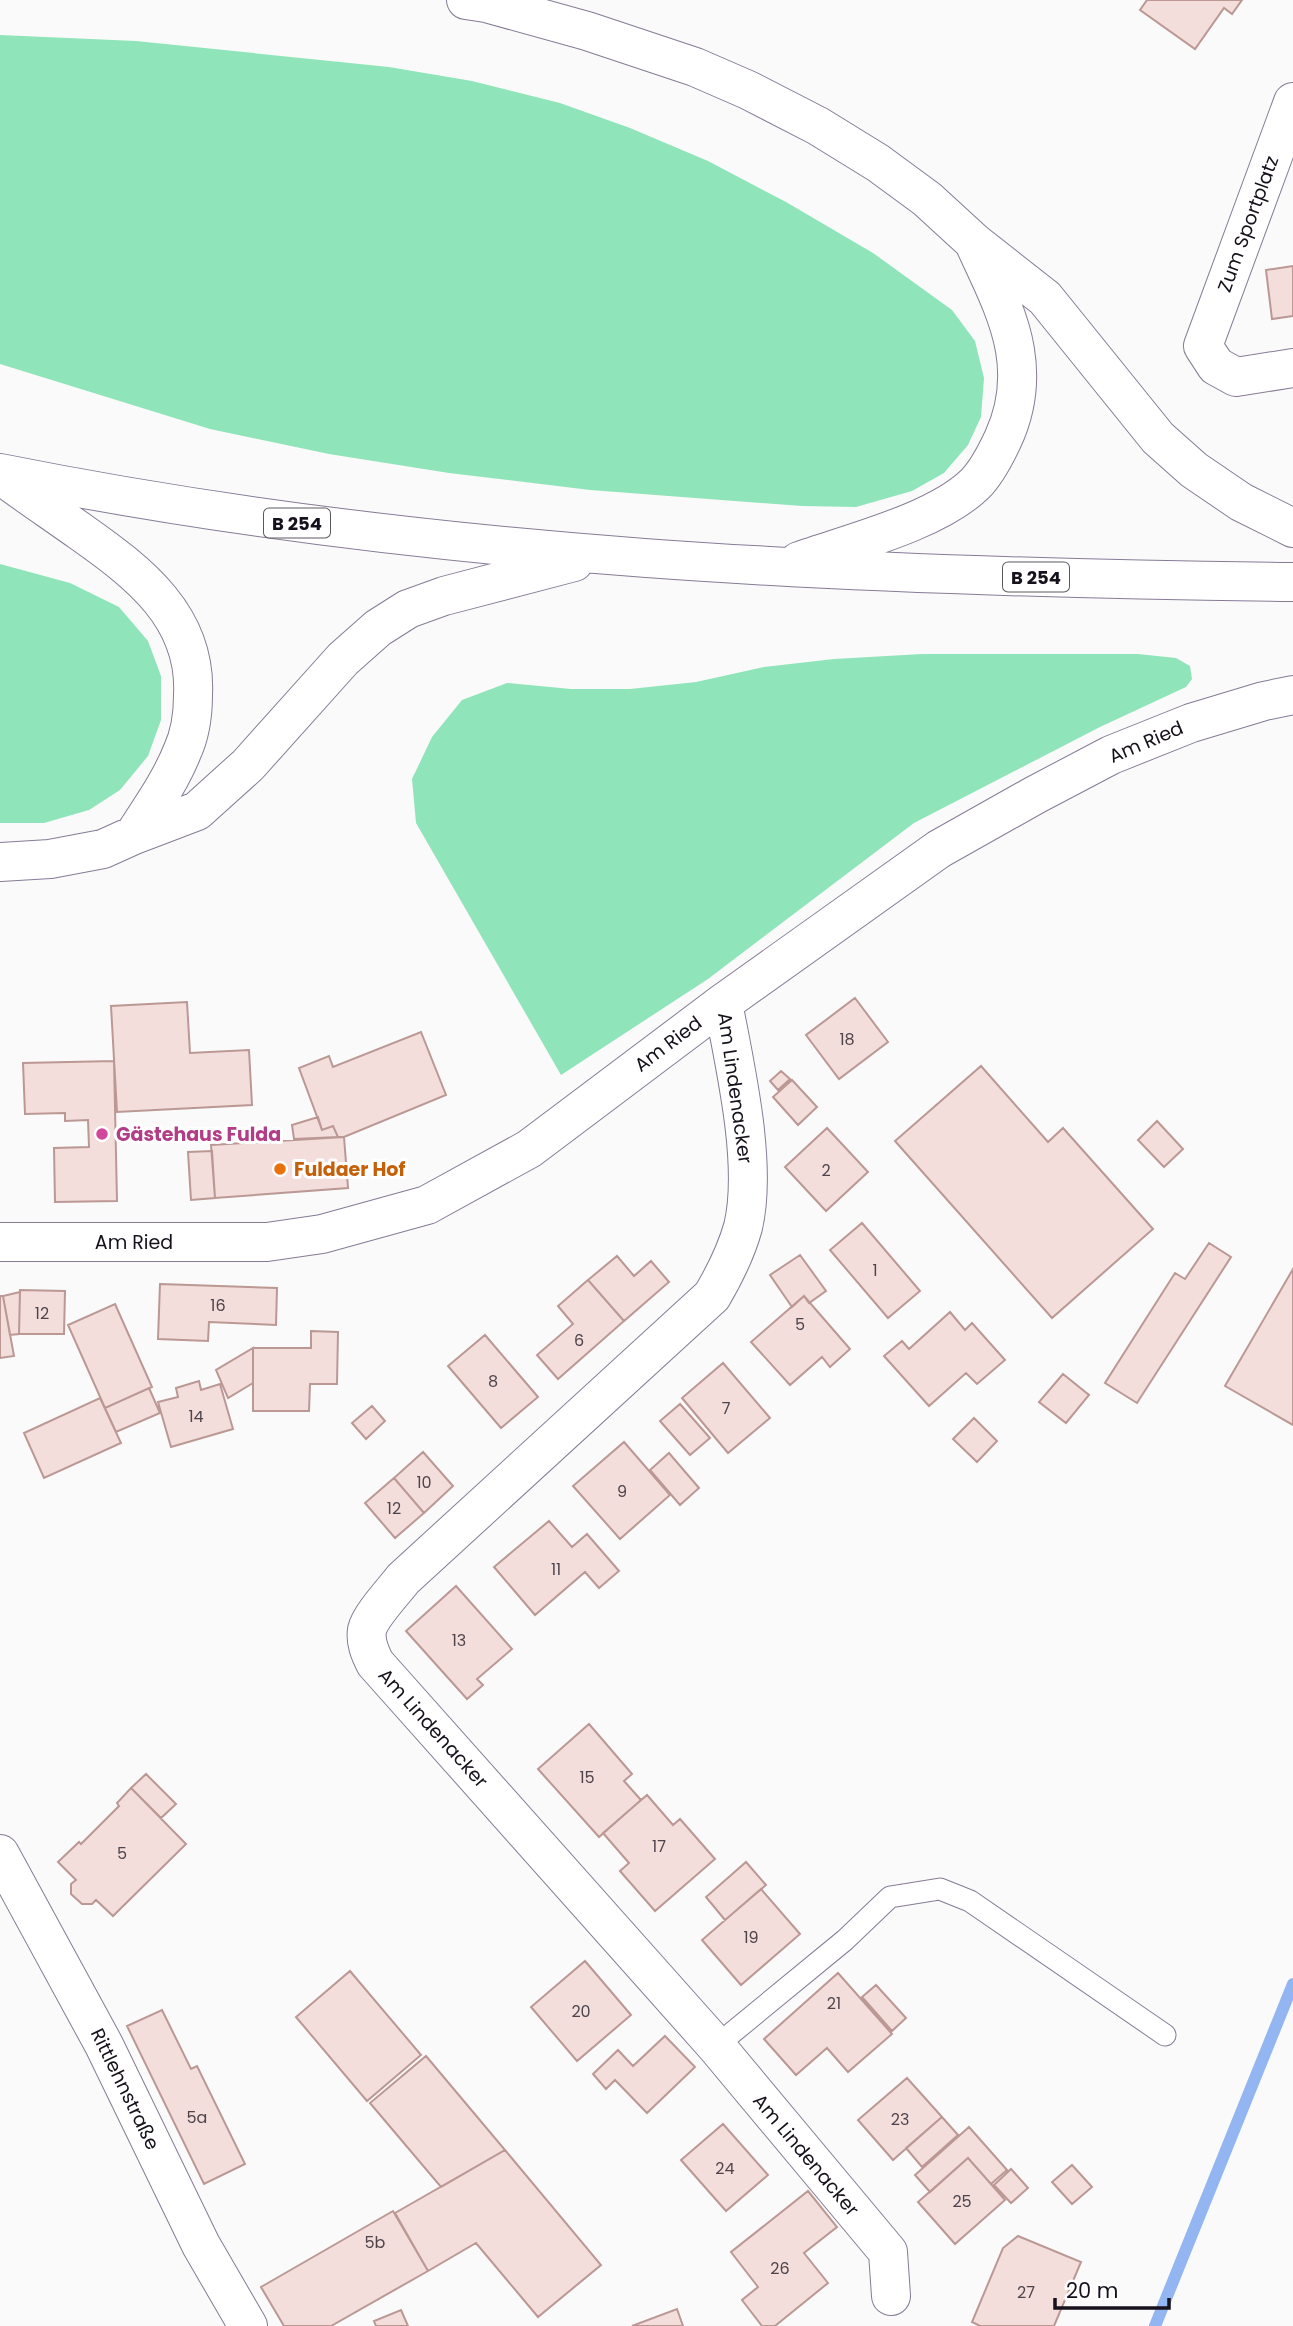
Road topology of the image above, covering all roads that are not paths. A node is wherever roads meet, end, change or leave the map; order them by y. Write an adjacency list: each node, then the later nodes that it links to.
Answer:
1 (466, 0): 3 (main road)
2 (1291, 116): 4 (main road, Zum Sportplatz)
3 (975, 243): 6 (main road); 8 (main road)
4 (1293, 369)
5 (0, 474): 7 (main road, B 254); 11 (main road)
6 (1293, 528)
7 (596, 556): 8 (main road, B 254); 11 (main road)
8 (779, 568): 9 (main road, B 254)
9 (1293, 582)
10 (1293, 695): 13 (main road, Am Ried)
11 (134, 835): 12 (main road)
12 (0, 862)
13 (723, 1003): 14 (main road, Am Ried); 17 (main road, Am Lindenacker)
14 (0, 1242)
15 (0, 1854): 19 (main road, Rittlehnstraße)
16 (1165, 2035): 17 (lane)
17 (716, 2046): 18 (main road, Am Lindenacker)
18 (891, 2296)
19 (248, 2326)

